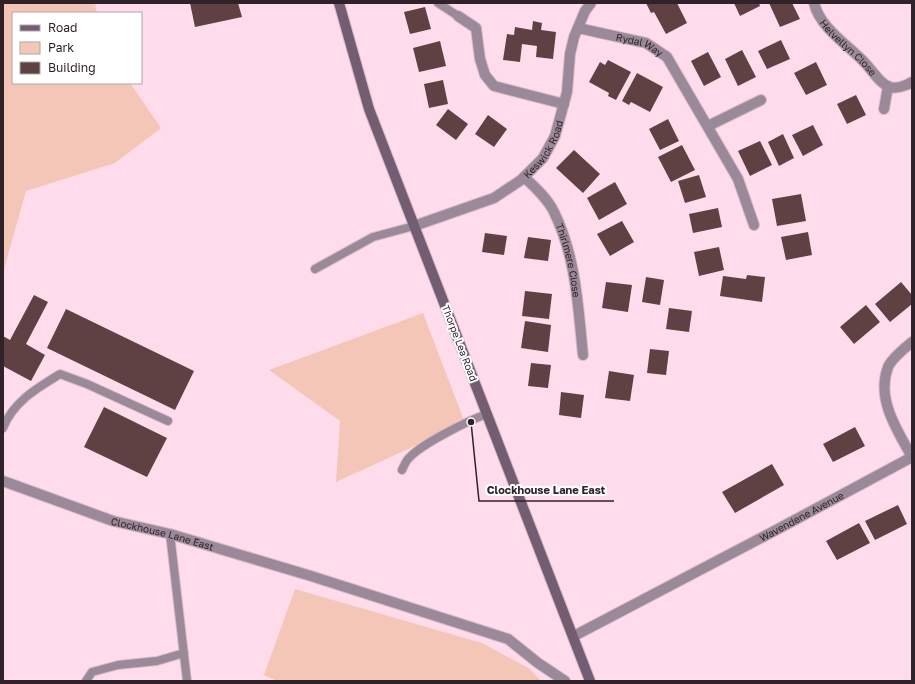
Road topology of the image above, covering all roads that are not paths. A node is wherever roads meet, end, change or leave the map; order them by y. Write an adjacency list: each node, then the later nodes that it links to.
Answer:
1 (339, 3): 15 (main road, Thorpe Lea Road)
2 (438, 3): 5 (lane)
3 (590, 3): 6 (street, Keswick Road)
4 (814, 3): 8 (street, Helvellyn Close)
5 (458, 16): 10 (street)
6 (578, 28): 10 (street, Keswick Road); 12 (street, Rydal Way)
7 (912, 82): 8 (street)
8 (888, 86): 11 (street)
9 (761, 100): 12 (street)
10 (564, 104): 13 (street, Keswick Road)
11 (884, 109)
12 (708, 126): 14 (street, Rydal Way)
13 (524, 178): 15 (street, Keswick Road); 18 (street, Thirlmere Close)
14 (754, 225)
15 (414, 226): 16 (lane); 19 (main road, Thorpe Lea Road)
16 (315, 268)
17 (912, 342): 22 (street, Wavendene Avenue)
18 (584, 355)
19 (487, 414): 23 (lane); 26 (main road, Thorpe Lea Road)
20 (168, 421): 21 (lane)
21 (3, 428)
22 (912, 457): 26 (street, Wavendene Avenue)
23 (402, 470)
24 (3, 481): 25 (street, Clockhouse Lane East)
25 (170, 534): 27 (lane); 30 (street, Clockhouse Lane East)
26 (574, 636): 31 (main road, Thorpe Lea Road)
27 (184, 653): 28 (lane); 29 (lane)
28 (86, 681)
29 (187, 681)
30 (565, 681)
31 (590, 681)

